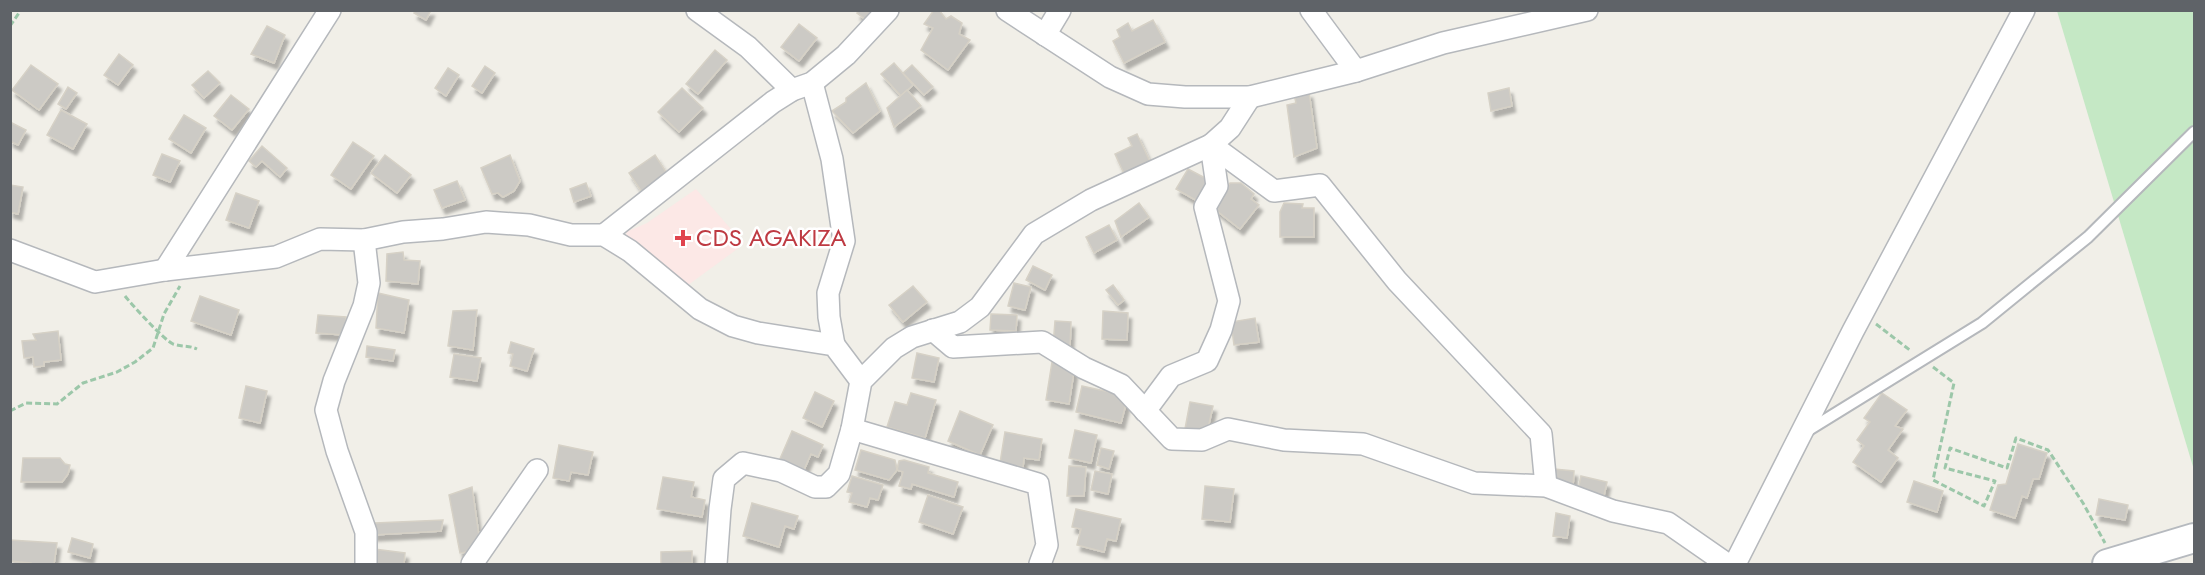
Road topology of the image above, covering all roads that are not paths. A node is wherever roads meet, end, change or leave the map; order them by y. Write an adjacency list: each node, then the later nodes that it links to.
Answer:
1 (330, 10): 19 (street)
2 (697, 10): 12 (street)
3 (888, 10): 11 (street)
4 (1007, 10): 9 (street)
5 (1060, 10): 9 (street)
6 (1311, 10): 10 (street)
7 (1587, 10): 10 (street)
8 (2024, 10): 25 (street)
9 (1045, 34): 13 (street)
10 (1356, 71): 13 (street)
11 (812, 83): 12 (street); 21 (street)
12 (792, 90): 16 (street)
13 (1250, 97): 15 (street)
14 (2194, 132): 25 (lane)
15 (1211, 145): 20 (street); 23 (street); 27 (street)
16 (603, 235): 17 (street); 21 (street)
17 (364, 240): 19 (street); 30 (street)
18 (10, 250): 19 (street)
19 (165, 270)
20 (933, 330): 22 (street); 23 (street)
21 (834, 345): 22 (street)
22 (861, 381): 24 (street)
23 (1145, 411): 27 (street)
24 (852, 429): 32 (street); 33 (street)
25 (1800, 435): 35 (street)
26 (537, 470): 31 (street)
27 (1546, 486): 34 (street)
28 (2194, 538): 29 (main road)
29 (2111, 563)
30 (366, 564)
31 (472, 564)
32 (716, 564)
33 (1040, 564)
34 (1727, 564)
35 (1735, 564)

